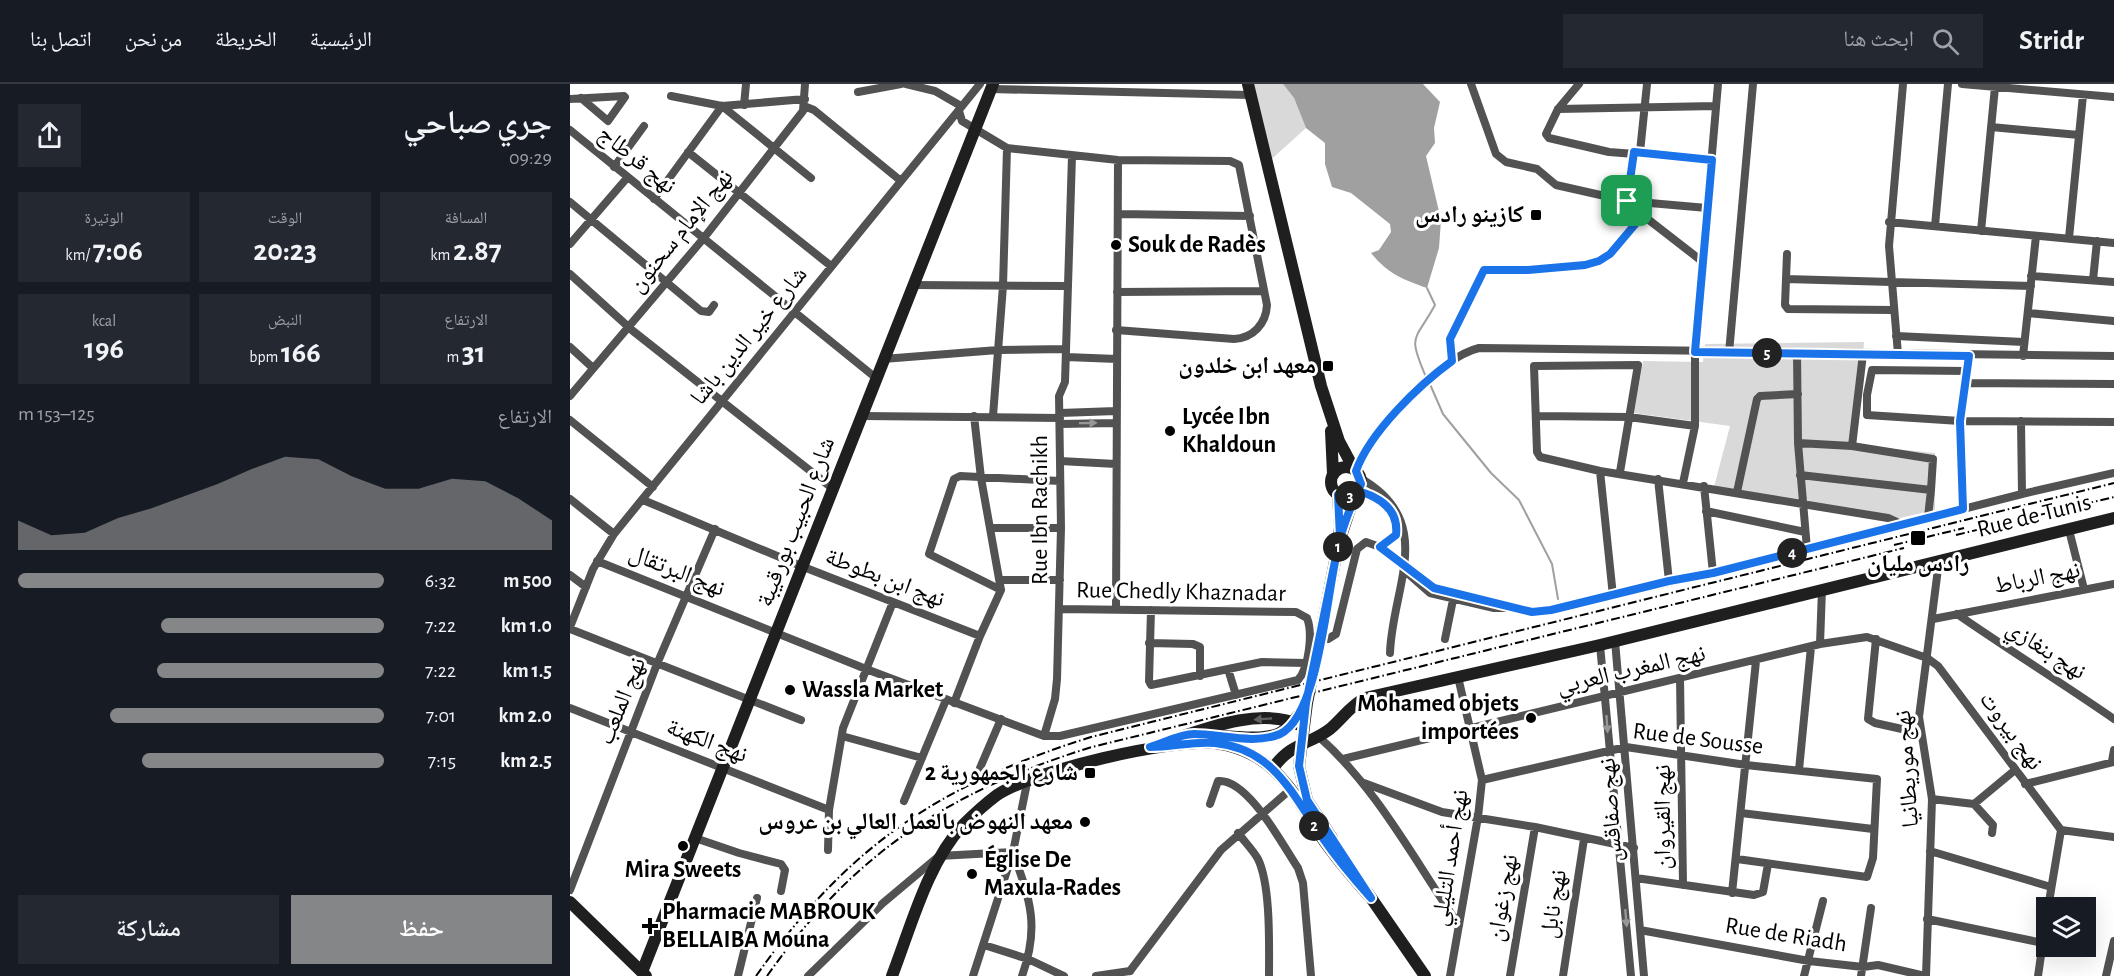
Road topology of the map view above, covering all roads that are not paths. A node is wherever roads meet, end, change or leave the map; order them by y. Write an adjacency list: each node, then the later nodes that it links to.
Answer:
1 (746, 84): 23 (street)
2 (805, 84): 22 (street)
3 (901, 84): 16 (street)
4 (913, 84): 25 (street)
5 (1471, 84): 47 (street)
6 (1579, 84): 27 (street)
7 (1647, 84): 28 (street)
8 (1718, 84): 26 (street)
9 (1753, 84): 92 (street)
10 (1903, 84): 54 (street)
11 (1948, 84): 55 (street)
12 (1962, 84): 14 (street)
13 (988, 86): 15 (street); 25 (street, شارع خير الدين باشا); 29 (main road, شارع الحبيب بورقيبة)
14 (1995, 87): 17 (street); 31 (street)
15 (1249, 89): 117 (main road)
16 (858, 92)
17 (2083, 94): 19 (street); 33 (street)
18 (671, 96): 24 (street)
19 (2114, 97)
20 (581, 98): 20 (street); 21 (street)
21 (570, 99)
22 (805, 102): 23 (street); 35 (street, نهج الإمام سحنون); 44 (street)
23 (744, 105): 24 (street)
24 (722, 106): 35 (street); 36 (street)
25 (962, 106): 29 (street); 29 (street); 44 (street, شارع خير الدين باشا)
26 (1716, 106): 28 (street); 40 (street)
27 (1558, 109): 28 (street); 37 (street)
28 (1643, 109): 37 (street)
29 (977, 121): 34 (street); 73 (main road, شارع الحبيب بورقيبة)
30 (644, 126): 41 (street)
31 (1991, 127): 33 (street); 56 (street)
32 (570, 130): 41 (street, نهج قرطاج)
33 (2079, 135): 59 (street)
34 (1007, 148): 38 (street); 74 (street)
35 (773, 149): 43 (street); 45 (street, نهج الإمام سحنون)
36 (688, 152): 45 (street); 46 (street)
37 (1637, 152): 40 (street); 47 (street)
38 (1072, 156): 39 (street); 75 (street, Rue Ibn Rachikh)
39 (1118, 160): 50 (street); 52 (street)
40 (1712, 160): 49 (street)
41 (614, 167): 42 (street, نهج قرطاج)
42 (627, 178): 46 (street, نهج قرطاج); 53 (street)
43 (811, 178)
44 (901, 181): 65 (street, شارع خير الدين باشا)
45 (738, 193): 58 (street, نهج الإمام سحنون); 65 (street)
46 (654, 199): 58 (street, نهج قرطاج)
47 (1627, 201): 49 (street); 51 (street)
48 (570, 202): 53 (street)
49 (1707, 208): 64 (street)
50 (1119, 214): 52 (street); 78 (street)
51 (1643, 215): 64 (street); 101 (street)
52 (1250, 216): 77 (street)
53 (592, 220): 62 (street); 72 (street)
54 (1890, 222): 55 (street); 69 (street)
55 (1935, 226): 56 (street)
56 (1981, 231): 57 (street)
57 (2036, 236): 59 (street); 67 (street)
58 (703, 238): 72 (street, نهج الإمام سحنون); 81 (street, نهج قرطاج)
59 (2069, 238): 60 (street)
60 (2097, 241): 61 (street); 70 (street)
61 (2114, 243)
62 (570, 244)
63 (1787, 254): 68 (street)
64 (1703, 262): 90 (street)
65 (831, 266): 81 (street, شارع خير الدين باشا)
66 (570, 274): 84 (street)
67 (2031, 276): 70 (street); 76 (street)
68 (1786, 279): 69 (street); 80 (street)
69 (1891, 280): 76 (street); 80 (street)
70 (2093, 280): 71 (street)
71 (2114, 282)
72 (666, 283): 79 (street); 84 (street, نهج الإمام سحنون)
73 (912, 285): 74 (street); 99 (main road, شارع الحبيب بورقيبة)
74 (1003, 286): 75 (street); 89 (street)
75 (1066, 286): 91 (street, Rue Ibn Rachikh)
76 (2031, 286): 82 (street)
77 (1264, 291): 78 (street); 85 (street)
78 (1117, 292): 85 (street)
79 (714, 306)
80 (1893, 310): 86 (street)
81 (794, 312): 104 (street, نهج قرطاج); 109 (street, شارع خير الدين باشا)
82 (2028, 313): 83 (street); 87 (street)
83 (2114, 321)
84 (629, 326): 102 (street, نهج الإمام سحنون); 109 (street)
85 (1116, 330): 100 (street)
86 (1896, 336): 87 (street); 95 (street)
87 (2024, 342): 97 (street)
88 (570, 347): 102 (street)
89 (998, 350): 91 (street); 99 (street); 113 (street)
90 (1695, 352): 92 (street); 101 (street); 123 (street)
91 (1066, 353): 100 (street); 116 (street, Rue Ibn Rachikh)
92 (1729, 353): 93 (street)
93 (1797, 353): 94 (street); 107 (street)
94 (1863, 354): 95 (street); 125 (street)
95 (1898, 354): 96 (street)
96 (1969, 356): 97 (street); 103 (street)
97 (2023, 356): 98 (street)
98 (2114, 356)
99 (883, 359): 104 (main road, شارع الحبيب بورقيبة)
100 (1117, 359): 110 (street)
101 (1452, 361): 135 (street)
102 (593, 368): 108 (street, نهج الإمام سحنون)
103 (1967, 371): 105 (street); 119 (street)
104 (876, 378): 111 (main road, شارع الحبيب بورقيبة)
105 (1965, 383): 106 (street); 119 (street)
106 (2114, 384)
107 (1798, 394): 124 (street); 142 (street)
108 (570, 396)
109 (721, 402): 139 (street, شارع خير الدين باشا); 140 (street)
110 (1116, 411): 116 (street); 122 (street)
111 (861, 416): 112 (street); 140 (main road, شارع الحبيب بورقيبة)
112 (974, 416): 113 (street); 133 (street)
113 (993, 416): 116 (street)
114 (1538, 416): 115 (street); 115 (street); 128 (street)
115 (1629, 417): 123 (street); 129 (street)
116 (1060, 418): 122 (street, one-way to 122); 126 (street, Rue Ibn Rachikh)
117 (1330, 418): 131 (main road); 135 (main road)
118 (570, 420): 139 (street)
119 (1960, 421): 120 (street); 148 (street)
120 (2021, 421): 121 (street); 143 (street)
121 (2114, 422)
122 (1116, 423): 127 (street)
123 (1695, 426): 137 (street)
124 (1798, 443): 125 (street); 132 (street)
125 (1852, 446): 141 (street)
126 (1060, 461): 127 (street); 136 (street, Rue Ibn Rachikh)
127 (1116, 464): 181 (street)
128 (1600, 471): 129 (street); 178 (street)
129 (1620, 472): 134 (street)
130 (2114, 473): 143 (street)
131 (1333, 474): 135 (main road); 144 (main road)
132 (1800, 475): 141 (street); 147 (street)
133 (981, 478): 136 (street); 153 (street); 174 (street)
134 (1658, 479): 137 (street); 170 (street)
135 (1357, 480): 144 (main road); 159 (main road); 160 (street); 165 (street)
136 (1060, 481): 154 (street, Rue Ibn Rachikh)
137 (1683, 483): 138 (street)
138 (1704, 486): 142 (street); 149 (street)
139 (653, 487): 146 (street, شارع خير الدين باشا)
140 (832, 488): 164 (main road, شارع الحبيب بورقيبة)
141 (1930, 490): 150 (street)
142 (1737, 492): 147 (street)
143 (2022, 494): 148 (street)
144 (1338, 495): 159 (main road)
145 (570, 499): 158 (street)
146 (643, 500): 155 (street, نهج ابن بطوطة); 158 (street, شارع خير الدين باشا)
147 (1804, 506): 152 (street); 157 (street)
148 (1963, 509): 150 (street)
149 (1706, 511): 157 (street); 166 (street)
150 (1928, 518): 152 (street)
151 (2114, 518): 156 (main road, Rue de Tunis)
152 (1901, 524): 161 (street)
153 (990, 528): 154 (street); 168 (street)
154 (1061, 528): 169 (street, Rue Ibn Rachikh)
155 (714, 529): 164 (street, نهج ابن بطوطة); 176 (street, نهج الملعب)
156 (2069, 530): 163 (main road, Rue de Tunis); 173 (street)
157 (1805, 532): 161 (street)
158 (614, 534): 162 (street, شارع خير الدين باشا)
159 (1339, 541): 210 (main road, bridge)
160 (1380, 547): 165 (street); 188 (street)
161 (1807, 549): 166 (street)
162 (597, 561): 172 (street, شارع خير الدين باشا); 176 (street, نهج البرتقال)
163 (1939, 561): 175 (main road, Rue de Tunis); 184 (street, نهج موريطانيا)
164 (801, 566): 179 (street, نهج ابن بطوطة); 186 (main road, شارع الحبيب بورقيبة)
165 (1403, 567): 177 (street); 195 (street)
166 (1713, 573): 170 (street)
167 (570, 575): 172 (street)
168 (1000, 580): 169 (street); 174 (street)
169 (1060, 580): 180 (street, Rue Ibn Rachikh)
170 (1669, 581): 178 (street)
171 (2114, 584): 173 (street, نهج الرباط)
172 (586, 587): 185 (street, شارع خير الدين باشا)
173 (2084, 589): 183 (street, نهج الرباط)
174 (1001, 590): 187 (street)
175 (1822, 590): 191 (main road, Rue de Tunis); 194 (street)
176 (687, 596): 186 (street, نهج البرتقال); 199 (street, نهج الملعب)
177 (1454, 596): 178 (street); 189 (street)
178 (1613, 596)
179 (893, 602): 187 (street, نهج ابن بطوطة); 200 (street)
180 (1060, 609): 181 (street, Rue Chedly Khaznadar); 220 (street, Rue Ibn Rachikh)
181 (1116, 609): 182 (street, Rue Chedly Khaznadar)
182 (1151, 610): 188 (street, Rue Chedly Khaznadar); 192 (street)
183 (1957, 614): 184 (street, نهج الرباط); 213 (street, نهج بنغازي)
184 (1933, 619): 196 (street, نهج موريطانيا)
185 (570, 628): 199 (street)
186 (776, 632): 200 (street, نهج البرتقال); 208 (main road, شارع الحبيب بورقيبة)
187 (980, 636): 209 (street)
188 (1310, 636): 198 (street)
189 (1445, 639)
190 (1876, 639): 194 (street, نهج المغرب العربي); 196 (street, نهج المغرب العربي); 218 (street)
191 (1615, 641): 193 (main road, Rue de Tunis); 205 (street, نهج صفاقس)
192 (1149, 643): 202 (street); 202 (street)
193 (1600, 645): 203 (main road, Rue de Tunis); 207 (street, نهج صفاقس)
194 (1816, 645): 197 (street, نهج المغرب العربي); 234 (street)
195 (1390, 653)
196 (1927, 658): 218 (street, نهج موريطانيا); 235 (street, نهج بيروت)
197 (1756, 661): 204 (street, نهج المغرب العربي); 230 (street)
198 (1305, 663): 201 (street); 206 (street)
199 (657, 664): 208 (street); 216 (street, نهج الملعب)
200 (866, 669): 209 (street, نهج البرتقال); 219 (street)
201 (1228, 669): 202 (street); 206 (street)
202 (1200, 676)
203 (1458, 677): 215 (street, نهج أحمد التليلي); 221 (main road, Rue de Tunis)
204 (1680, 678): 205 (street, نهج المغرب العربي); 226 (street, نهج القيروان)
205 (1621, 692): 207 (street, نهج المغرب العربي); 223 (street, نهج صفاقس)
206 (1236, 695): 220 (street)
207 (1605, 696): 215 (street, نهج المغرب العربي); 225 (street, نهج صفاقس, one-way to 225)
208 (748, 699): 214 (street); 231 (main road, شارع الحبيب بورقيبة)
209 (950, 702): 212 (street, نهج البرتقال); 227 (street)
210 (1306, 703): 217 (main road, bridge); 275 (main road, bridge)
211 (570, 708): 216 (street, نهج الكهنة)
212 (1001, 719): 220 (street, نهج البرتقال); 232 (street)
213 (2114, 719)
214 (801, 720)
215 (1470, 729): 228 (street, نهج المغرب العربي); 236 (street, نهج أحمد التليلي)
216 (631, 732): 231 (street, نهج الكهنة); 270 (street, نهج الملعب)
217 (1191, 734): 221 (main road, one-way to 217); 222 (main road)
218 (1920, 734): 241 (street, نهج موريطانيا)
219 (842, 736): 227 (street); 245 (street)
220 (1044, 736)
221 (1318, 736): 228 (street); 233 (main road, Rue de Tunis)
222 (1150, 747): 233 (main road); 237 (main road)
223 (1626, 747): 225 (street, Rue de Sousse); 226 (street, Rue de Sousse); 258 (street, نهج صفاقس)
224 (2114, 750): 229 (street)
225 (1609, 751): 236 (street, Rue de Sousse); 257 (street, نهج صفاقس)
226 (1683, 755): 230 (street, Rue de Sousse); 267 (street, نهج القيروان)
227 (922, 758): 242 (street)
228 (1343, 759): 238 (street)
229 (2113, 761): 239 (street)
230 (1746, 765): 234 (street, Rue de Sousse); 246 (street)
231 (722, 767): 245 (street, نهج الكهنة); 255 (main road, شارع الحبيب بورقيبة)
232 (980, 768)
233 (1276, 770): 240 (main road)
234 (1799, 770): 250 (street, Rue de Sousse)
235 (2015, 770): 239 (street, نهج بيروت); 244 (street)
236 (1482, 780): 248 (street, نهج أحمد التليلي)
237 (1027, 783): 261 (street); 262 (main road)
238 (1364, 783): 248 (street); 280 (street)
239 (2025, 784): 251 (street, نهج بيروت)
240 (1291, 789): 247 (street); 275 (main road)
241 (1932, 798): 244 (street); 260 (street, نهج موريطانيا)
242 (904, 801)
243 (1210, 804): 247 (street)
244 (1974, 804): 253 (street)
245 (829, 810): 259 (street)
246 (1741, 813): 250 (street); 263 (street)
247 (1261, 814): 252 (street); 300 (street)
248 (1478, 817): 249 (street); 280 (street, نهج أحمد التليلي)
249 (1535, 827): 256 (street); 304 (street, نهج زغوان)
250 (1873, 829): 264 (street)
251 (2061, 830): 254 (street); 269 (street)
252 (1238, 833): 290 (street); 299 (street)
253 (1992, 833)
254 (2114, 837)
255 (695, 838): 271 (street); 291 (main road, شارع الحبيب بورقيبة)
256 (1584, 839): 257 (street); 305 (street, نهج نابل)
257 (1620, 845): 258 (street); 306 (street, نهج صفاقس, one-way to 306)
258 (1634, 848): 266 (street, نهج صفاقس)
259 (828, 850)
260 (1930, 851): 269 (street); 279 (street, نهج موريطانيا)
261 (1013, 852): 262 (street); 284 (street); 287 (street)
262 (939, 856): 265 (street); 268 (main road)
263 (1737, 859): 264 (street); 272 (street)
264 (1768, 864): 272 (street)
265 (916, 875): 268 (street); 293 (street)
266 (1636, 878): 267 (street); 281 (street, نهج صفاقس)
267 (1683, 885): 272 (street)
268 (928, 886): 294 (main road)
269 (2051, 887): 273 (street)
270 (570, 890)
271 (781, 891)
272 (1732, 893)
273 (2050, 897)
274 (757, 898): 292 (street)
275 (1371, 898): 286 (main road)
276 (1823, 901): 288 (street)
277 (570, 902): 291 (main road)
278 (1871, 908): 289 (street)
279 (1927, 919): 283 (street); 309 (street, نهج موريطانيا)
280 (1460, 925): 303 (street, نهج أحمد التليلي)
281 (1640, 930): 288 (street, Rue de Riadh); 307 (street, نهج صفاقس)
282 (2114, 940): 311 (street)
283 (2036, 942)
284 (984, 945): 287 (street); 295 (street)
285 (2041, 957): 310 (street)
286 (1410, 958): 301 (main road); 302 (main road)
287 (1028, 959): 296 (street); 297 (street)
288 (1809, 961): 289 (street, Rue de Riadh); 308 (street)
289 (1862, 972): 309 (street, Rue de Riadh)
290 (1130, 974): 298 (street)
291 (643, 975)
292 (738, 976)
293 (808, 976)
294 (891, 976)
295 (973, 976)
296 (1022, 976)
297 (1064, 976)
298 (1096, 976)
299 (1269, 976)
300 (1311, 976)
301 (1415, 976)
302 (1425, 976)
303 (1450, 976)
304 (1509, 976)
305 (1563, 976)
306 (1631, 976)
307 (1644, 976)
308 (1804, 976)
309 (1925, 976)
310 (2038, 976)
311 (2106, 976)

